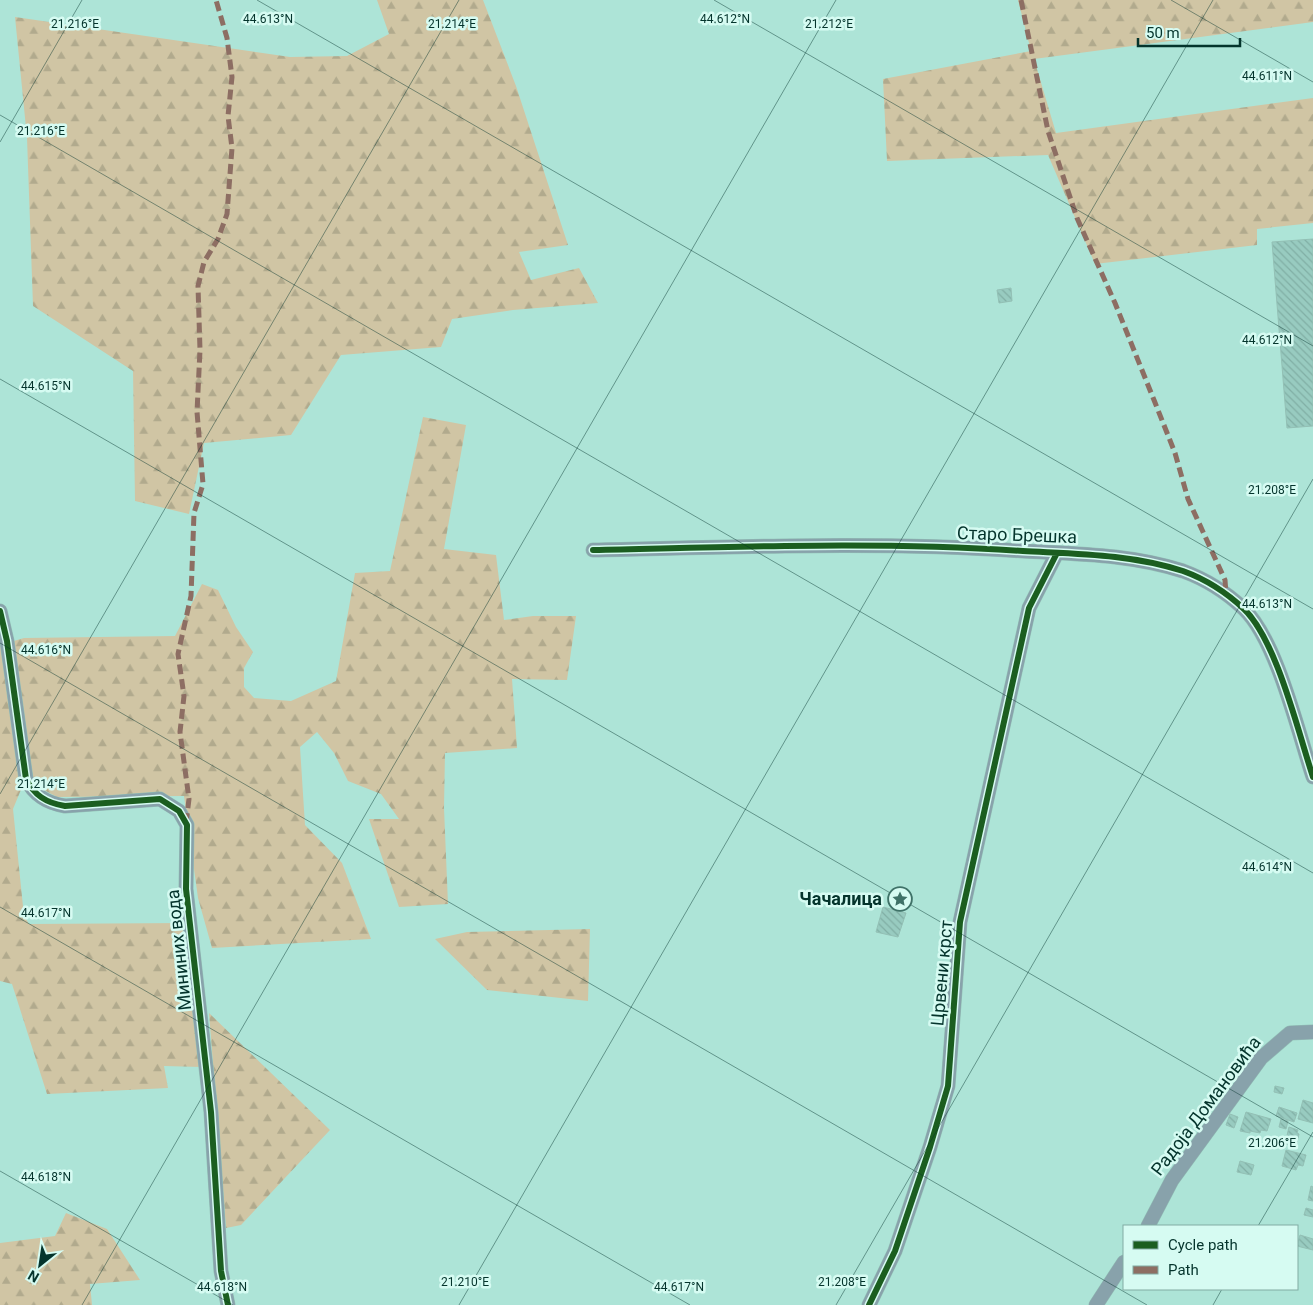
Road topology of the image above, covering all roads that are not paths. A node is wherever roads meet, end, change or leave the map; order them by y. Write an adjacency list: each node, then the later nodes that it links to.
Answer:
1 (593, 550): 2 (street, Старо Брешка)
2 (1057, 553): 4 (street, Старо Брешка); 9 (street, Црвени крст)
3 (0, 611): 8 (street, Мининих вода)
4 (1313, 777)
5 (1313, 1032): 6 (street, Радоја Домановића)
6 (1149, 1225)
7 (1123, 1264): 10 (street)
8 (228, 1305)
9 (869, 1305)
10 (1096, 1305)

